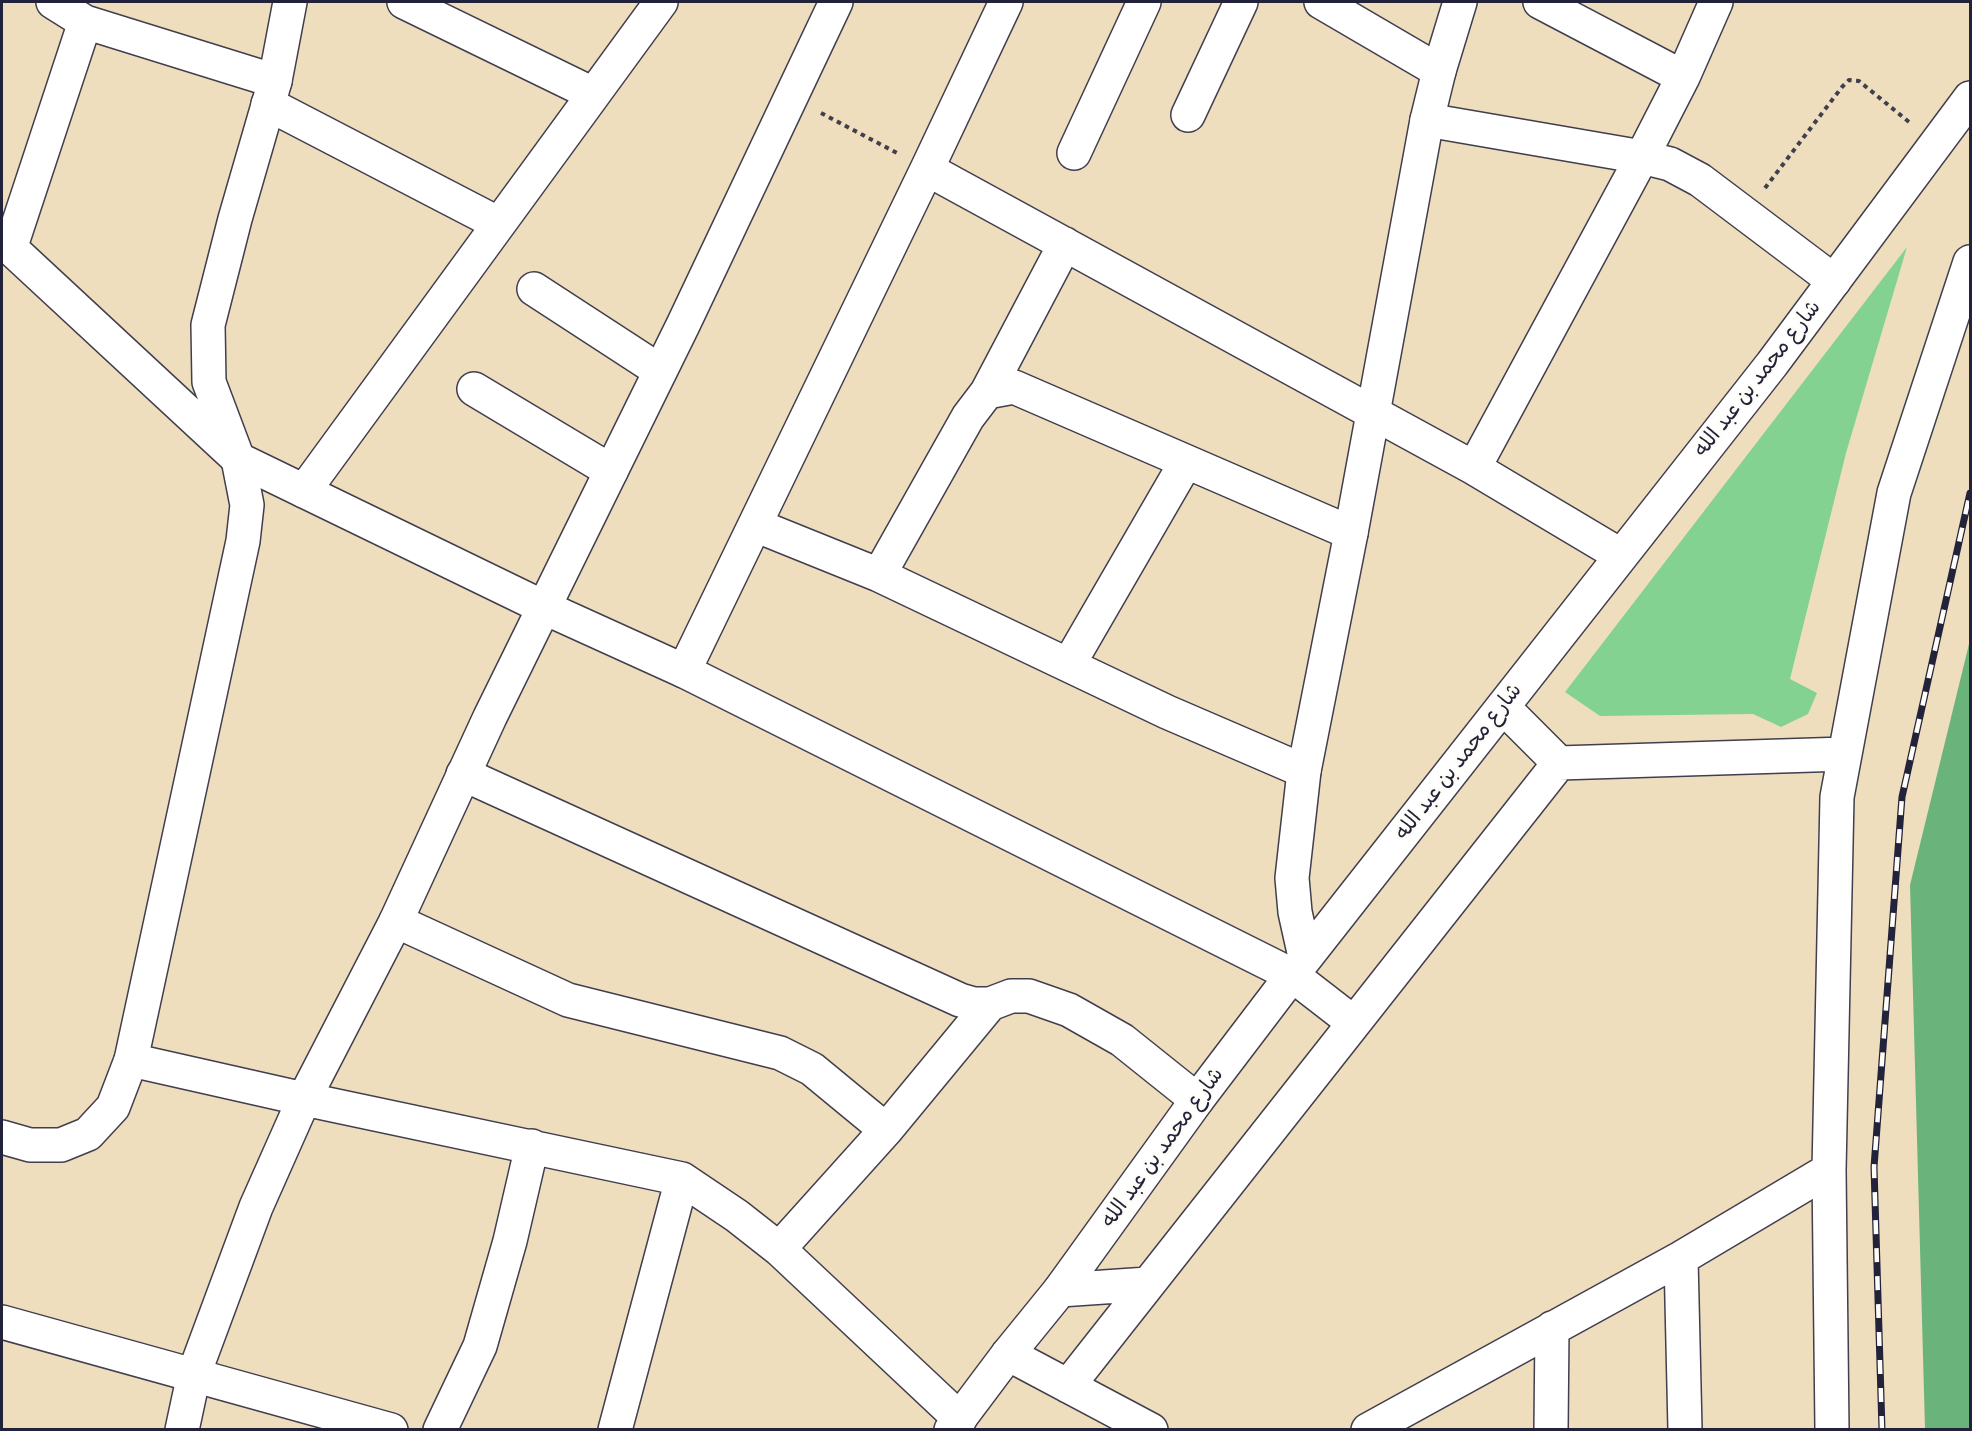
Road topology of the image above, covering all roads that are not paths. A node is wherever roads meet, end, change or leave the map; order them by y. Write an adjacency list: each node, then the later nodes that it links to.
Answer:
1 (53, 2): 13 (street)
2 (290, 2): 16 (street)
3 (404, 2): 17 (street)
4 (661, 2): 17 (street)
5 (836, 2): 30 (street)
6 (1006, 2): 23 (street)
7 (1144, 2): 21 (street)
8 (1241, 2): 19 (street)
9 (1321, 2): 14 (street)
10 (1460, 2): 14 (street)
11 (1540, 2): 15 (street)
12 (1716, 2): 15 (street)
13 (85, 22): 16 (street); 25 (street)
14 (1439, 71): 20 (street)
15 (1683, 77): 22 (street)
16 (272, 93): 24 (street); 34 (street)
17 (593, 94): 24 (street)
18 (1971, 98): 28 (street, شارع محمد بن عبد الله)
19 (1188, 115)
20 (1427, 120): 22 (street); 33 (street)
21 (1074, 153)
22 (1642, 157): 28 (street); 36 (street)
23 (927, 169): 26 (street); 39 (street)
24 (499, 224): 38 (street)
25 (6, 243): 34 (street)
26 (1065, 244): 32 (street); 33 (street)
27 (1971, 262): 47 (street)
28 (1834, 281): 41 (street, شارع محمد بن عبد الله)
29 (534, 289): 30 (street)
30 (660, 371): 37 (street)
31 (474, 389): 37 (street)
32 (987, 392): 35 (street); 42 (street)
33 (1372, 412): 36 (street); 40 (street)
34 (238, 459): 38 (street); 55 (street)
35 (1186, 462): 40 (street); 44 (street)
36 (1474, 468): 41 (street)
37 (611, 471): 43 (street)
38 (304, 491): 43 (street)
39 (755, 525): 42 (street); 45 (street)
40 (1351, 533): 49 (street)
41 (1620, 555): 46 (street, شارع محمد بن عبد الله)
42 (879, 574): 44 (street)
43 (543, 607): 45 (street); 50 (street)
44 (1069, 664): 49 (street)
45 (684, 671): 52 (street)
46 (1503, 707): 48 (street); 52 (street, شارع محمد بن عبد الله)
47 (1845, 754): 48 (street); 61 (street)
48 (1559, 763): 54 (street)
49 (1305, 771): 52 (street)
50 (463, 774): 51 (street); 53 (street)
51 (396, 921): 56 (street); 58 (street)
52 (1299, 966): 54 (street); 57 (street, شارع محمد بن عبد الله)
53 (990, 1004): 57 (street); 58 (street)
54 (1354, 1023): 65 (street)
55 (131, 1060): 56 (street); 59 (street)
56 (304, 1099): 60 (street); 70 (street)
57 (1197, 1100): 66 (street, شارع محمد بن عبد الله)
58 (886, 1130): 63 (street)
59 (2, 1137)
60 (532, 1146): 62 (street); 76 (street)
61 (1829, 1170): 64 (street); 81 (street)
62 (682, 1179): 63 (street); 77 (street)
63 (779, 1249): 72 (street)
64 (1681, 1258): 68 (street); 80 (street)
65 (1148, 1284): 66 (street); 71 (street)
66 (1060, 1290): 69 (street, شارع محمد بن عبد الله)
67 (2, 1322): 70 (street)
68 (1552, 1328): 73 (street); 79 (street)
69 (1008, 1354): 71 (street); 72 (street, شارع محمد بن عبد الله)
70 (194, 1374): 74 (street); 75 (street)
71 (1068, 1386): 78 (street)
72 (956, 1424)
73 (1381, 1426)
74 (182, 1430)
75 (391, 1430)
76 (440, 1430)
77 (615, 1430)
78 (1151, 1430)
79 (1551, 1430)
80 (1685, 1430)
81 (1832, 1430)

